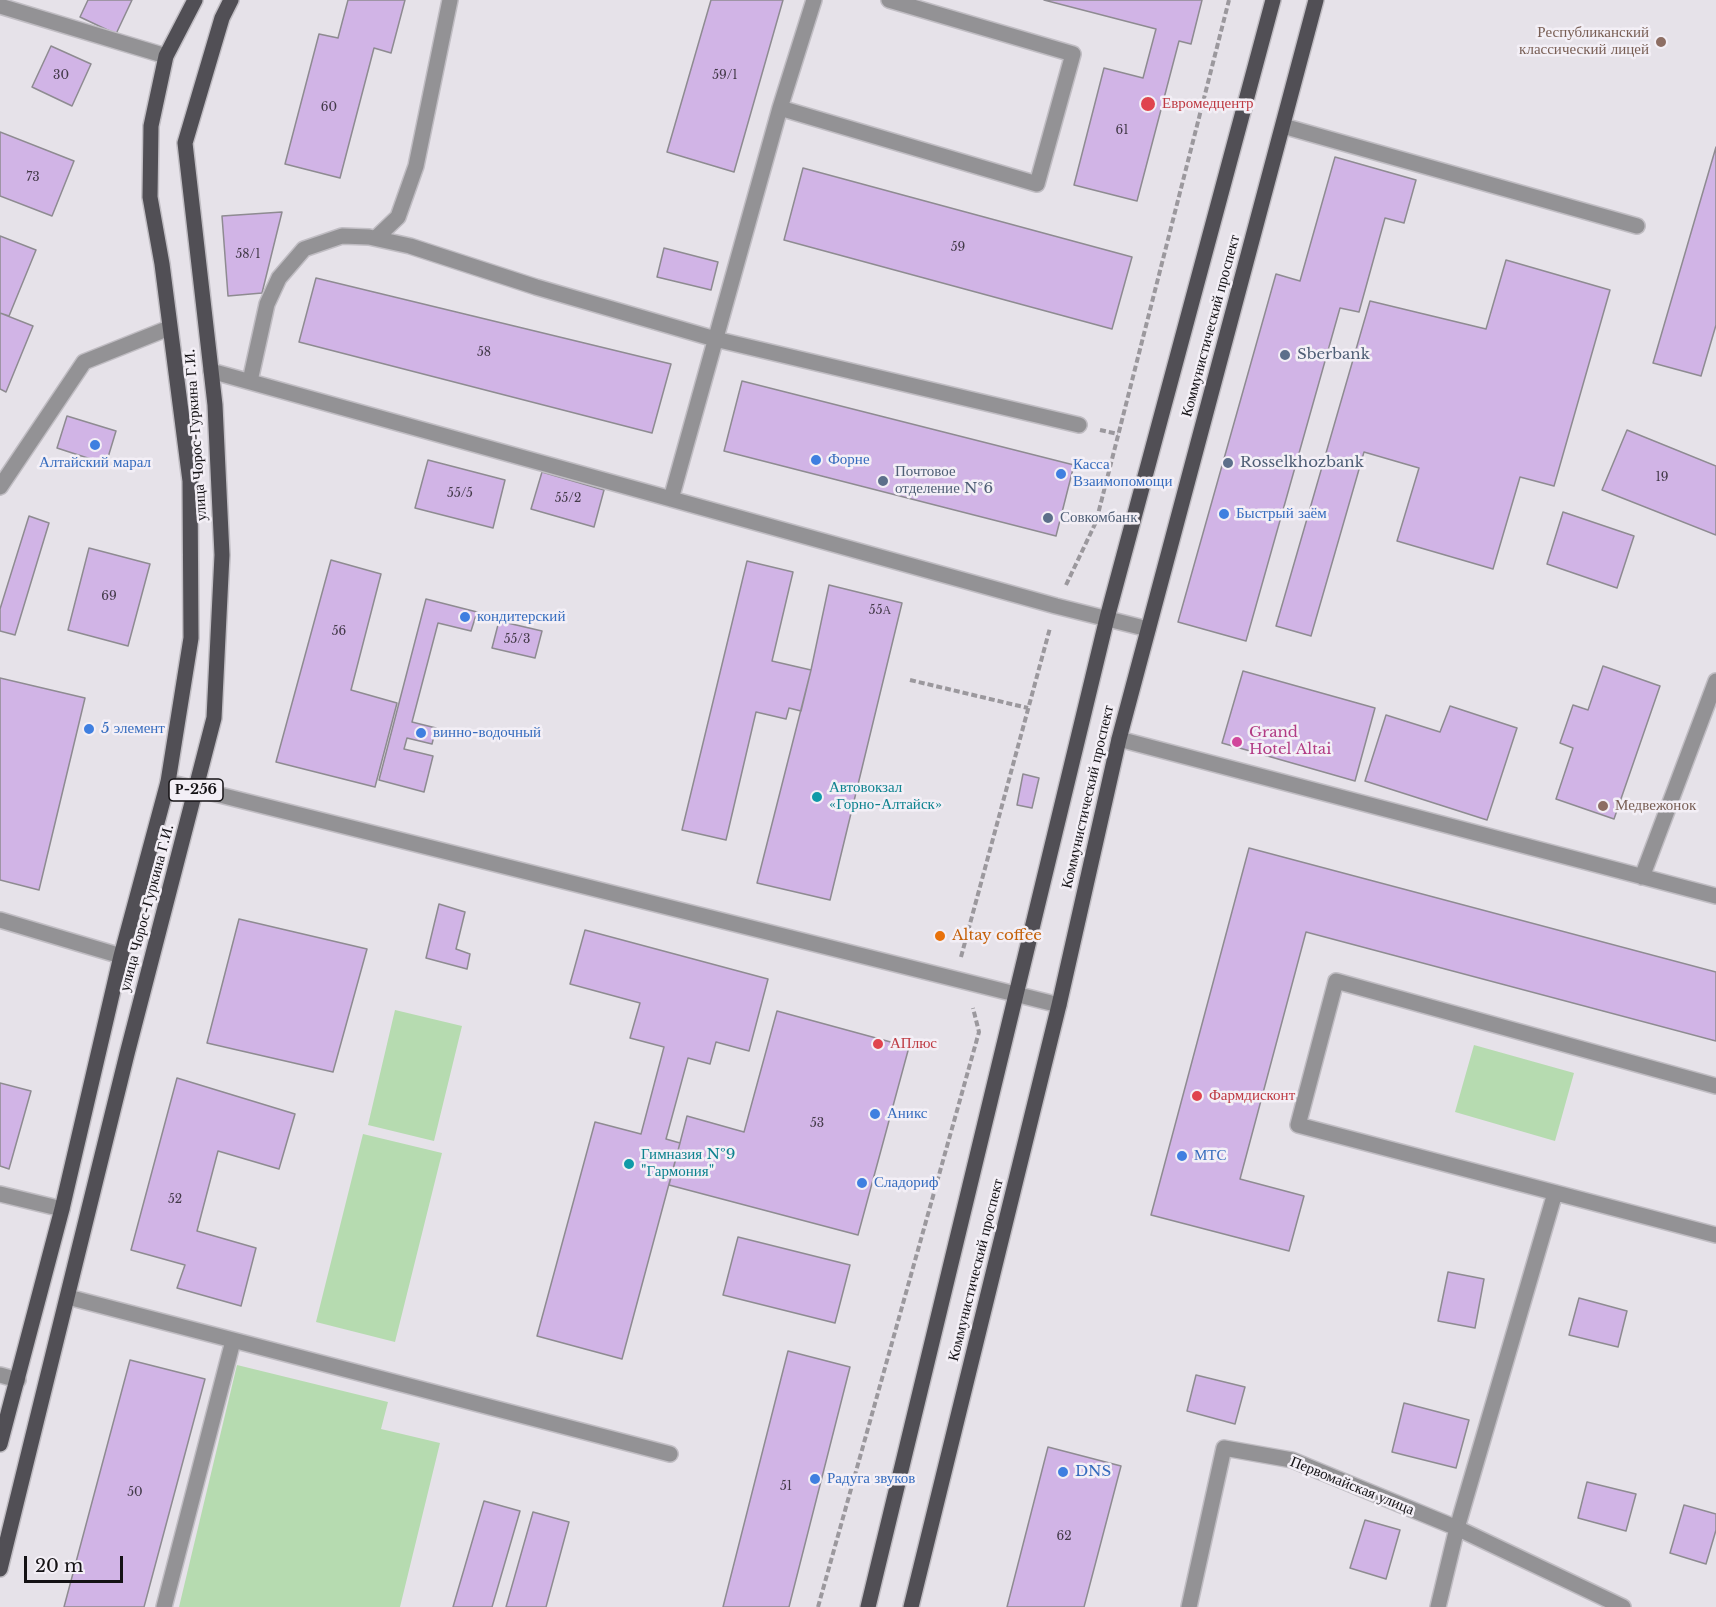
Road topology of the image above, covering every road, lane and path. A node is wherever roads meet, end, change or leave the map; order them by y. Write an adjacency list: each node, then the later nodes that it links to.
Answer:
1 (195, 0): 10 (main road, улица Чорос-Гуркина Г.И. / Р-256)
2 (231, 0): 17 (main road, улица Чорос-Гуркина Г.И. / Р-256)
3 (450, 0): 14 (street)
4 (814, 0): 11 (street)
5 (889, 0): 11 (street)
6 (1229, 0): 22 (path)
7 (1273, 0): 23 (main road, Коммунистический проспект)
8 (1316, 0): 12 (main road, Коммунистический проспект)
9 (0, 6): 10 (street)
10 (166, 56): 15 (main road, улица Чорос-Гуркина Г.И. / Р-256)
11 (780, 108): 16 (street)
12 (1283, 126): 13 (street); 24 (main road, Коммунистический проспект)
13 (1637, 226)
14 (376, 238): 16 (street); 18 (street)
15 (169, 328): 20 (street); 29 (main road, улица Чорос-Гуркина Г.И. / Р-256)
16 (715, 339): 19 (street); 21 (street)
17 (211, 371): 18 (street); 30 (main road, улица Чорос-Гуркина Г.И. / Р-256)
18 (250, 381): 21 (street)
19 (1079, 425)
20 (0, 487)
21 (671, 499): 22 (street)
22 (1056, 606): 23 (street); 27 (path)
23 (1107, 618): 24 (street); 36 (main road, Коммунистический проспект)
24 (1148, 628): 28 (main road, Коммунистический проспект)
25 (910, 680): 27 (path)
26 (1716, 681): 31 (street)
27 (1028, 708): 35 (path)
28 (1119, 739): 31 (street); 37 (main road, Коммунистический проспект)
29 (168, 782): 30 (street); 34 (main road, улица Чорос-Гуркина Г.И. / Р-256)
30 (196, 789): 35 (street); 43 (main road, улица Чорос-Гуркина Г.И. / Р-256)
31 (1642, 877): 32 (street)
32 (1716, 897)
33 (0, 920): 34 (street)
34 (121, 956): 41 (main road, улица Чорос-Гуркина Г.И. / Р-256)
35 (967, 982): 36 (street); 52 (path)
36 (1017, 994): 37 (street); 53 (main road, Коммунистический проспект)
37 (1059, 1005): 54 (main road, Коммунистический проспект)
38 (1716, 1086): 39 (street)
39 (1555, 1193): 42 (street); 49 (street)
40 (0, 1194): 41 (street)
41 (62, 1209): 46 (main road, улица Чорос-Гуркина Г.И. / Р-256)
42 (1716, 1235)
43 (68, 1297): 44 (street); 50 (main road, улица Чорос-Гуркина Г.И. / Р-256)
44 (233, 1341): 48 (street); 51 (street)
45 (0, 1375): 46 (street)
46 (18, 1380): 47 (main road, улица Чорос-Гуркина Г.И. / Р-256)
47 (0, 1444)
48 (670, 1454)
49 (1457, 1528): 55 (street, Первомайская улица); 56 (street); 57 (street, Первомайская улица)
50 (0, 1569)
51 (164, 1607)
52 (818, 1607)
53 (868, 1607)
54 (911, 1607)
55 (1189, 1607)
56 (1438, 1607)
57 (1623, 1607)

